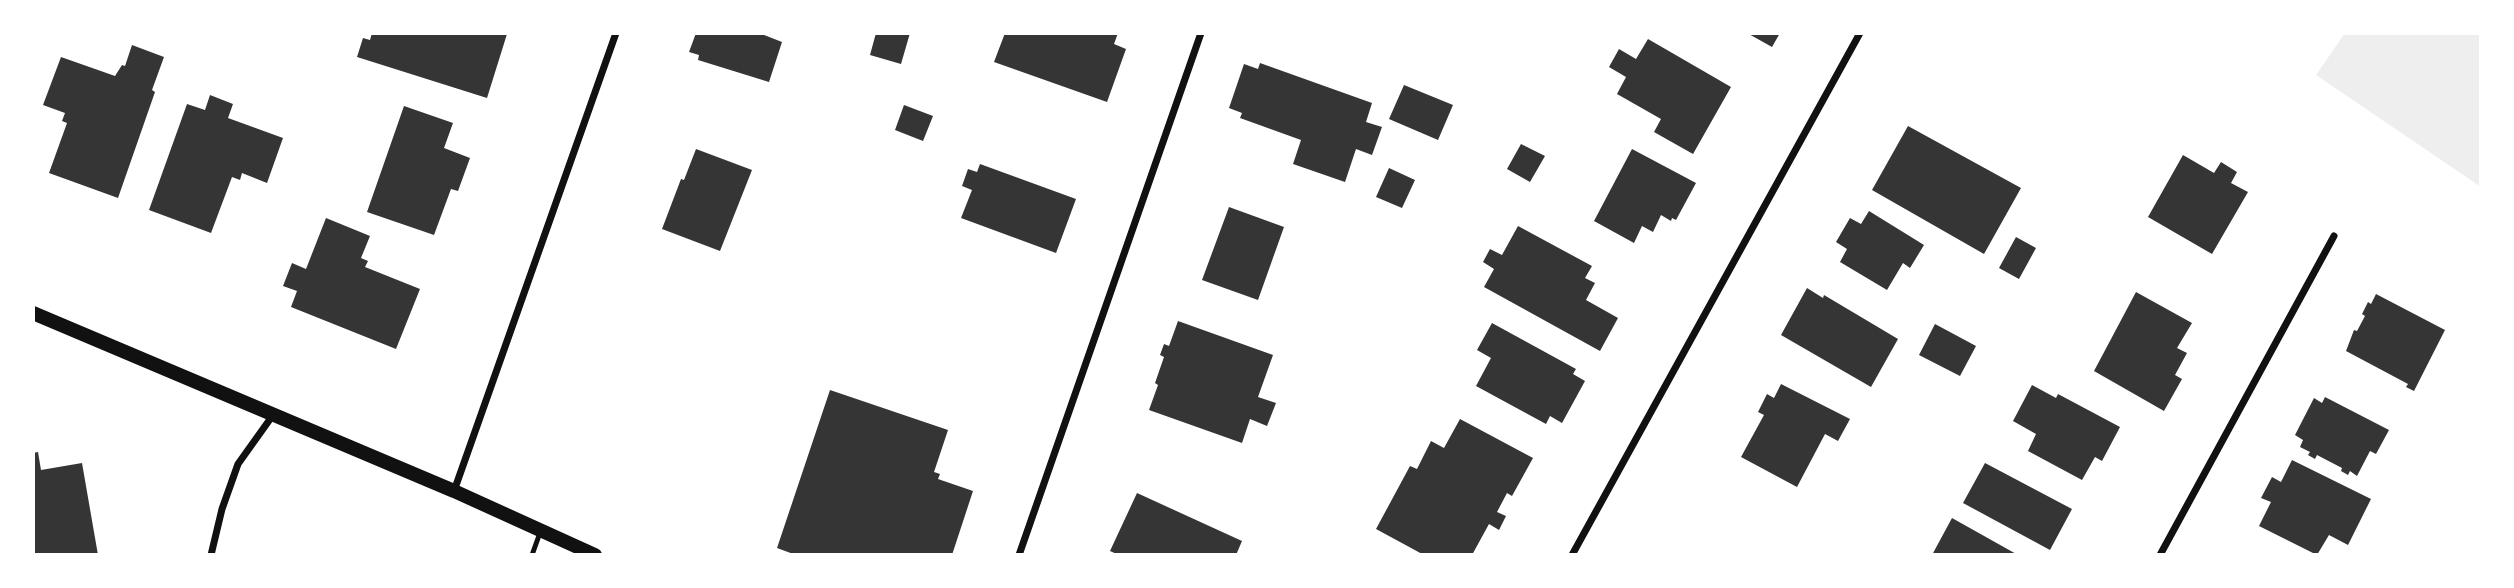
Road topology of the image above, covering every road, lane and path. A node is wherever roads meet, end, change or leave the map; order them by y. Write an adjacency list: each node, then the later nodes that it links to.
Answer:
1 (616, 33): 7 (street)
2 (1201, 33): 12 (street)
3 (1860, 33): 13 (street)
4 (2334, 236): 14 (street)
5 (33, 313): 6 (main road)
6 (274, 415): 7 (main road); 9 (street)
7 (454, 491): 8 (main road)
8 (541, 530): 10 (lane); 11 (main road)
9 (211, 555)
10 (531, 555)
11 (595, 555)
12 (1019, 555)
13 (1572, 555)
14 (2160, 555)

